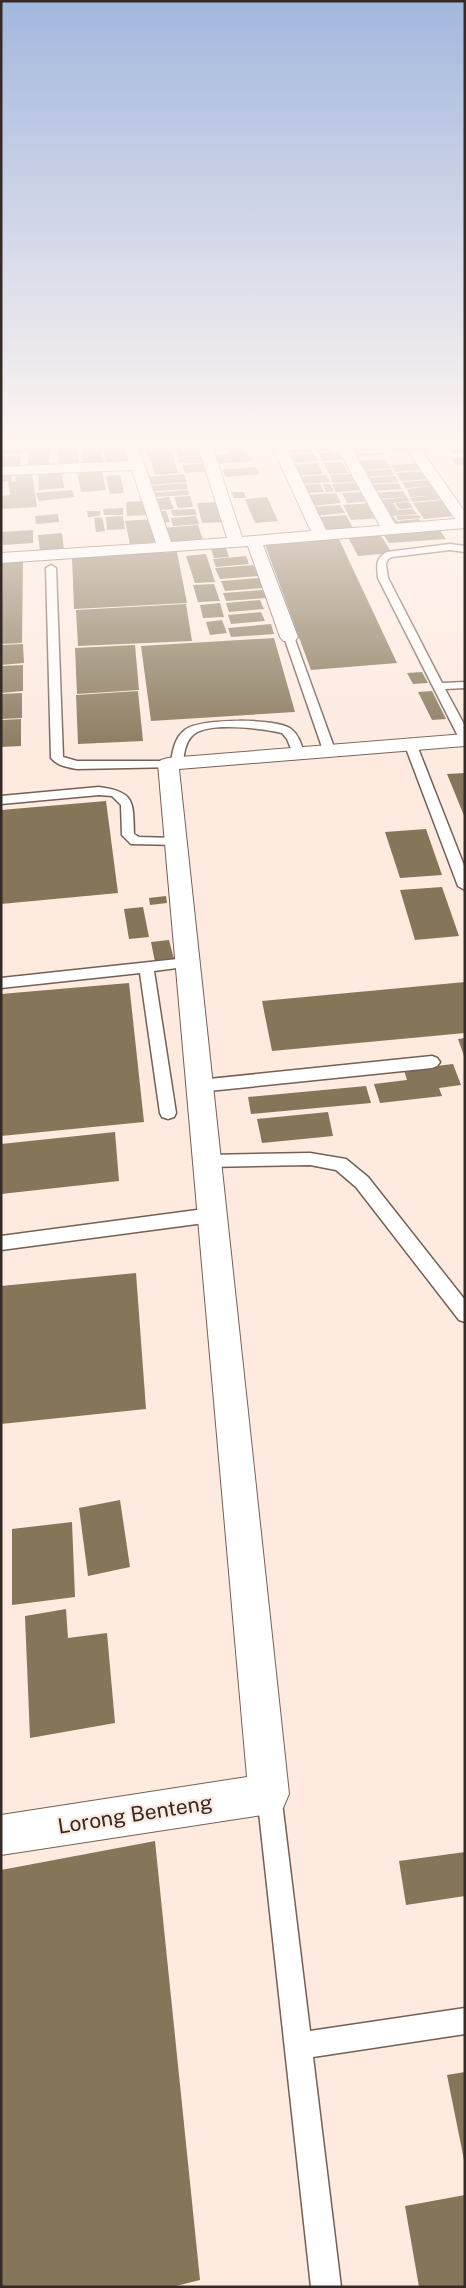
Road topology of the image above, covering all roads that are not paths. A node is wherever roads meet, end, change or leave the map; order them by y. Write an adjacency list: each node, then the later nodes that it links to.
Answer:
1 (79, 553): 4 (street)
2 (258, 553): 6 (street)
3 (401, 553): 8 (lane)
4 (1, 558)
5 (51, 568): 13 (lane)
6 (289, 637): 11 (lane)
7 (465, 685): 8 (lane)
8 (440, 686): 9 (lane)
9 (465, 739): 10 (street)
10 (410, 743): 11 (street); 16 (lane)
11 (329, 750): 12 (street)
12 (298, 753): 13 (street); 13 (lane)
13 (172, 763): 15 (street)
14 (1, 800): 15 (lane)
15 (175, 842): 17 (street)
16 (465, 886)
17 (187, 964): 18 (lane); 21 (street)
18 (146, 968): 19 (lane); 22 (lane)
19 (1, 983)
20 (432, 1062): 21 (lane)
21 (199, 1086): 23 (street)
22 (168, 1113)
23 (207, 1161): 24 (street); 26 (lane)
24 (212, 1215): 25 (lane); 27 (street)
25 (1, 1243)
26 (465, 1314)
27 (269, 1794): 28 (street, Lorong Benteng); 30 (lane)
28 (1, 1835)
29 (465, 2021): 30 (lane)
30 (298, 2046): 31 (lane)
31 (326, 2287)

